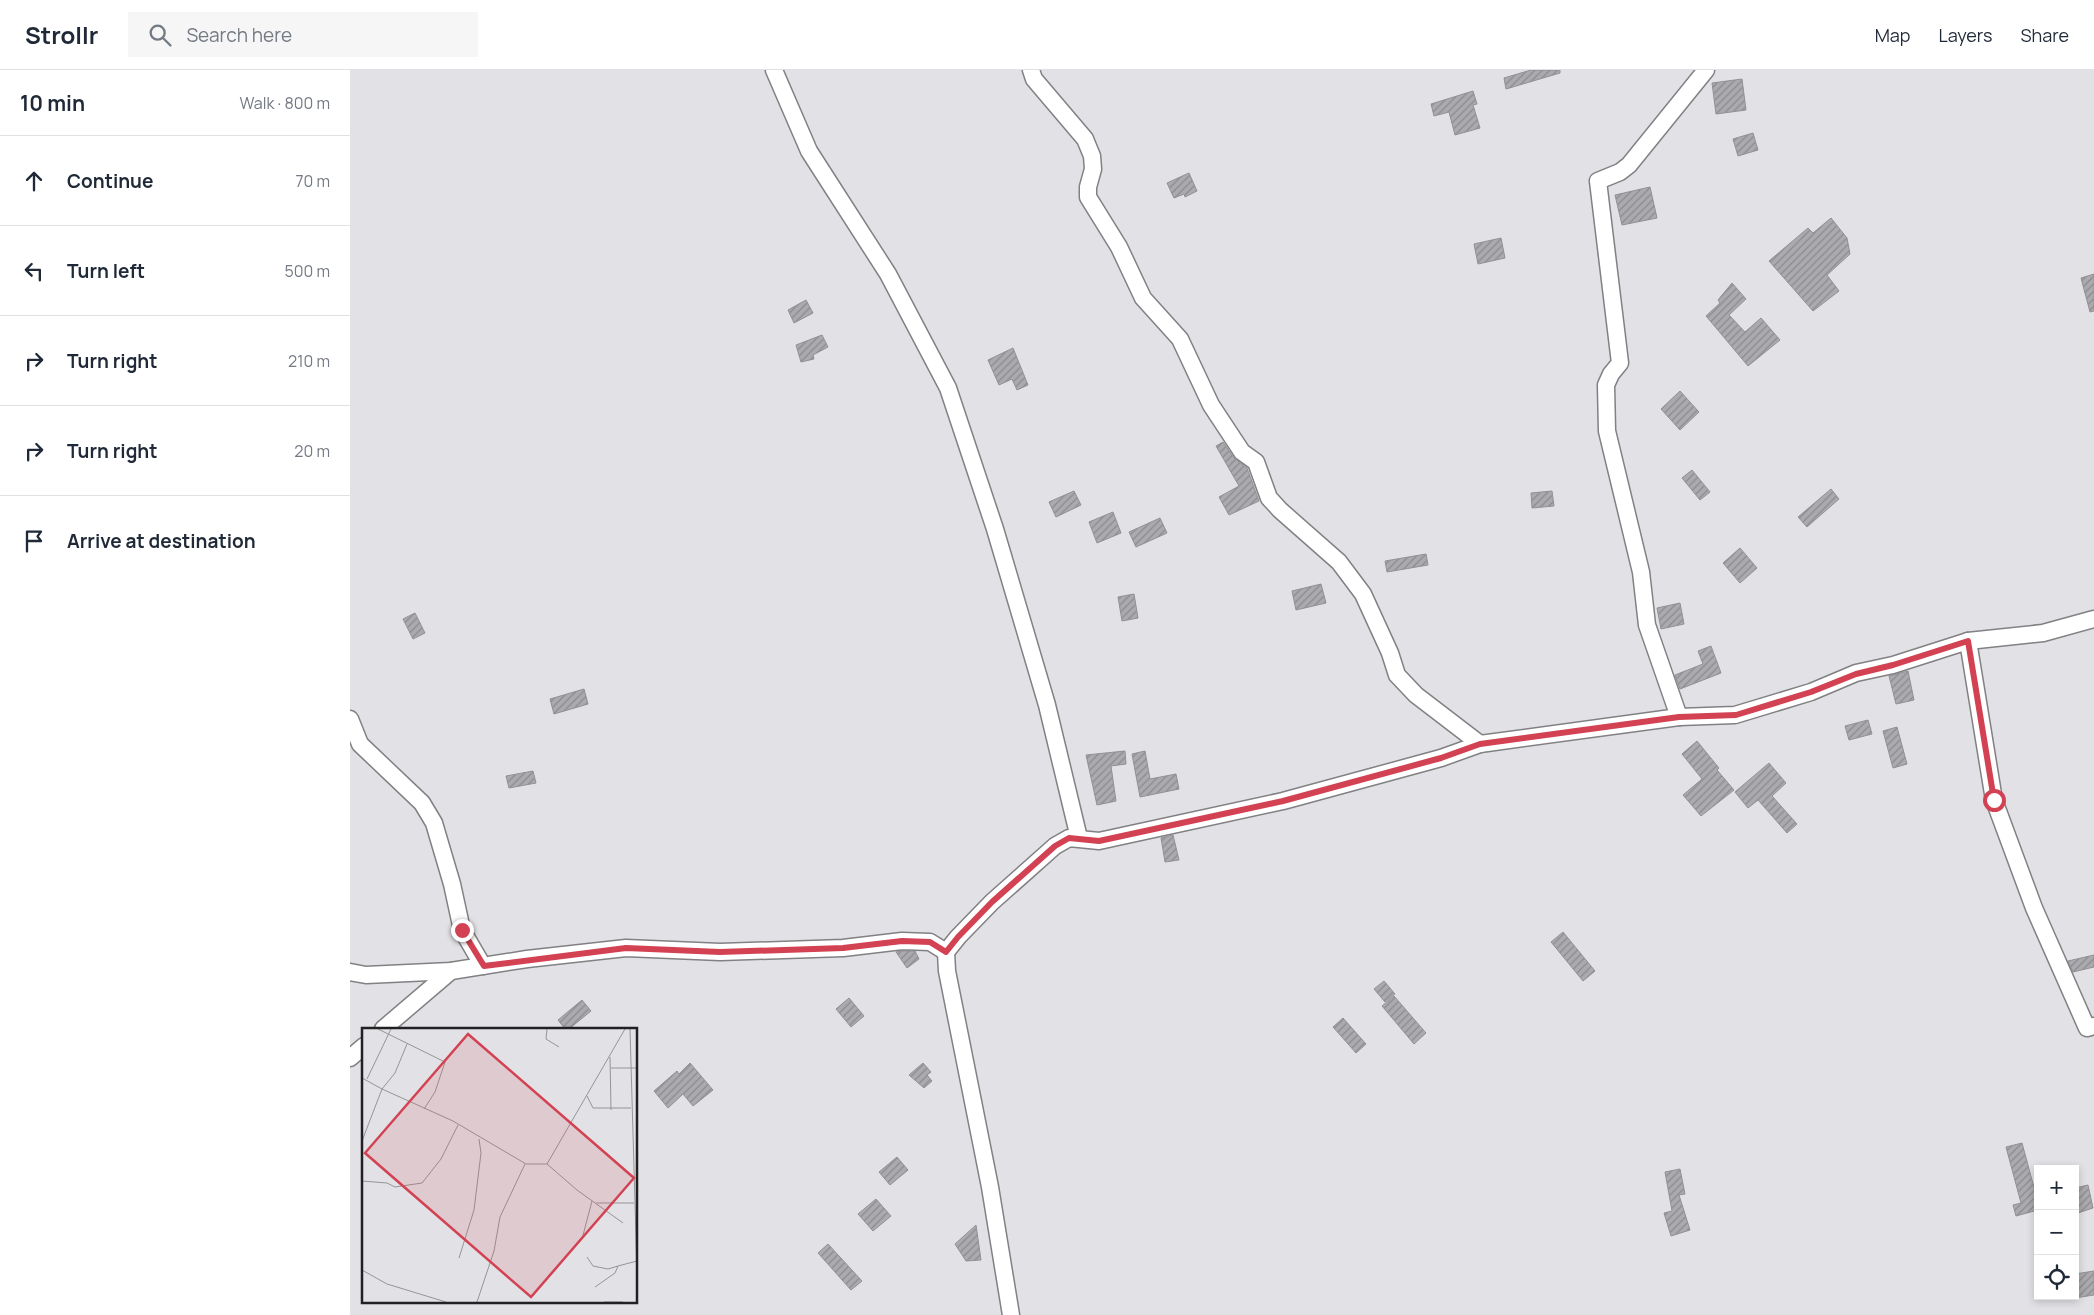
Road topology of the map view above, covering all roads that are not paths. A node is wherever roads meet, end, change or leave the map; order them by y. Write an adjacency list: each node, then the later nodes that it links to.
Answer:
1 (774, 70): 9 (street)
2 (1031, 70): 8 (street)
3 (1706, 70): 6 (street)
4 (2094, 619): 5 (street)
5 (1968, 641): 6 (street); 14 (street)
6 (1679, 717): 8 (street)
7 (350, 719): 11 (street)
8 (1480, 744): 9 (street)
9 (1079, 838): 10 (street)
10 (946, 952): 11 (street); 18 (street)
11 (484, 966): 12 (street)
12 (451, 971): 13 (street); 15 (street)
13 (350, 972)
14 (2094, 1026)
15 (384, 1028)
16 (362, 1048): 17 (street)
17 (350, 1058)
18 (1012, 1315)

